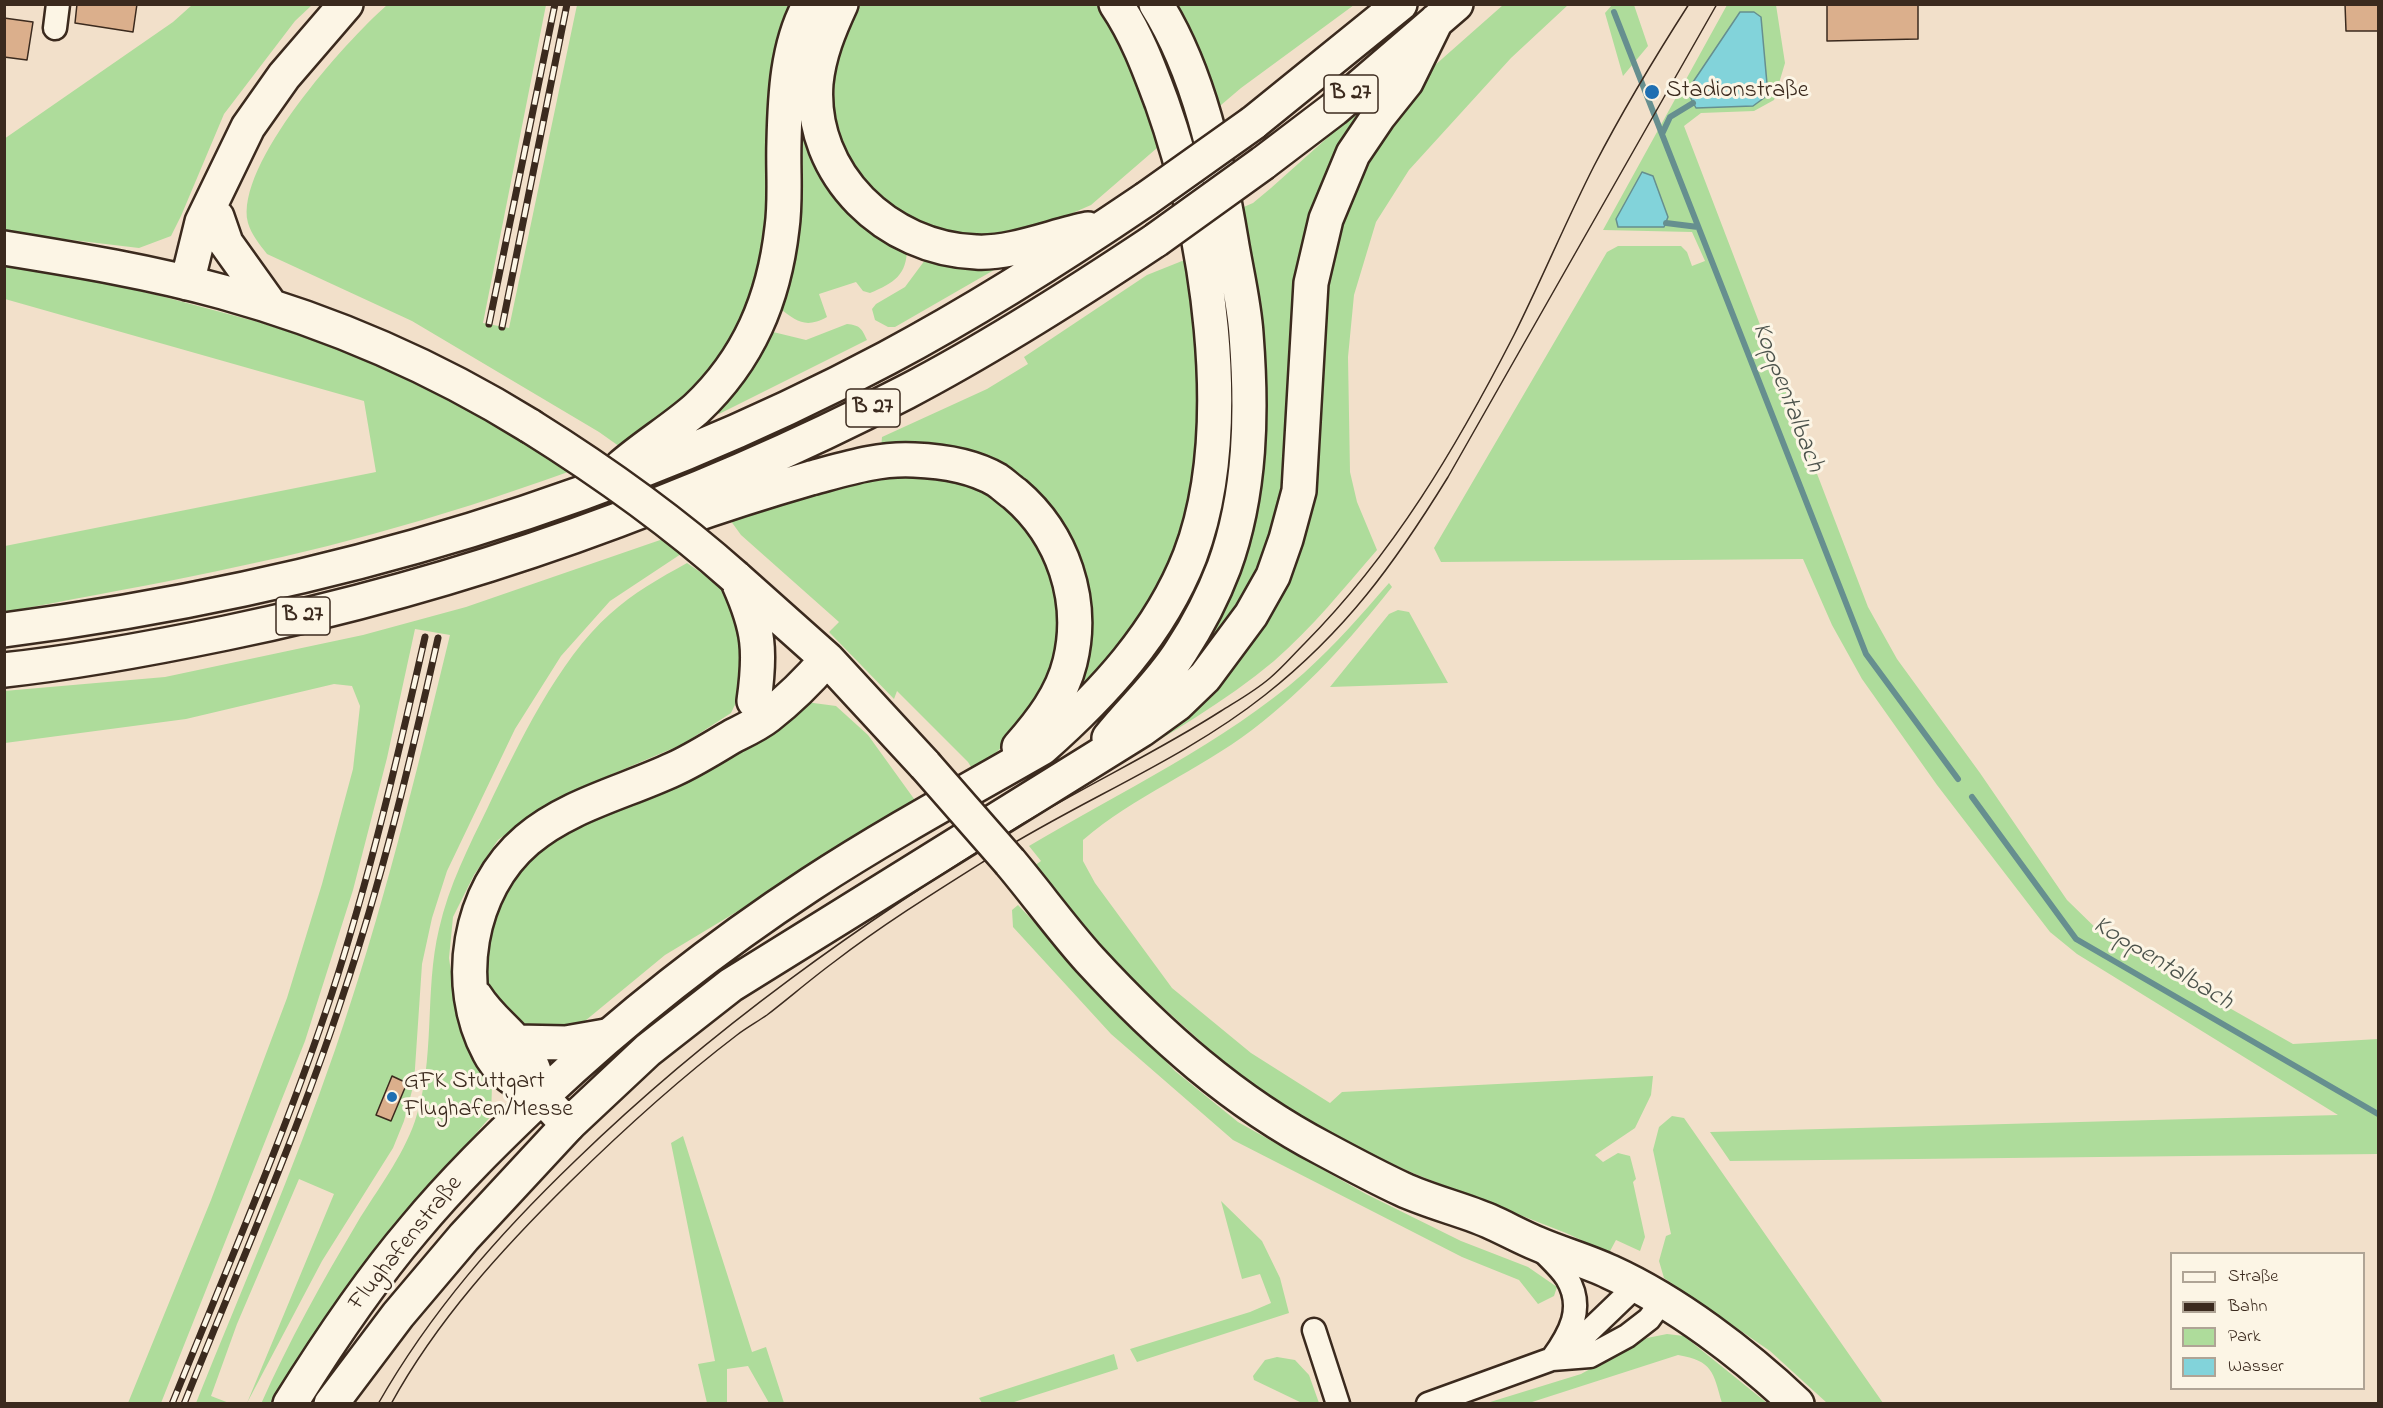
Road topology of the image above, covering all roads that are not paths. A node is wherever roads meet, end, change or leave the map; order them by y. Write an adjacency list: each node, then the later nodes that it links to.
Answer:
1 (58, 4): 9 (street)
2 (346, 4): 10 (main road)
3 (810, 4): 15 (main road)
4 (840, 4): 11 (main road)
5 (1116, 4): 24 (main road)
6 (1156, 4): 23 (main road)
7 (1400, 4): 11 (main road, B 27, bridge)
8 (1446, 13): 16 (main road, B 27, bridge); 23 (main road, Flughafenstraße)
9 (55, 28)
10 (218, 203): 13 (main road); 14 (main road)
11 (1107, 225): 15 (main road, B 27)
12 (4, 248): 13 (main road)
13 (187, 283): 14 (main road)
14 (271, 306): 17 (main road, bridge)
15 (594, 489): 18 (main road, B 27)
16 (570, 538): 20 (main road, B 27); 24 (main road)
17 (735, 577): 19 (main road); 21 (main road)
18 (4, 630)
19 (826, 659): 21 (main road); 22 (main road); 30 (main road, bridge)
20 (4, 670)
21 (754, 701): 22 (main road)
22 (729, 739): 25 (main road)
23 (1090, 760): 29 (main road, Flughafenstraße)
24 (986, 780): 26 (main road, Flughafenstraße)
25 (470, 986): 27 (main road); 28 (main road)
26 (606, 1036): 27 (main road); 28 (main road, Flughafenstraße)
27 (516, 1042): 28 (main road)
28 (541, 1097): 29 (main road); 34 (main road, Flughafenstraße)
29 (568, 1125): 35 (main road, Flughafenstraße)
30 (1536, 1243): 31 (main road); 33 (street)
31 (1649, 1293): 33 (street); 33 (street); 38 (main road)
32 (1314, 1330): 36 (street)
33 (1552, 1359): 37 (street)
34 (290, 1404)
35 (331, 1404)
36 (1338, 1404)
37 (1428, 1404)
38 (1797, 1404)

